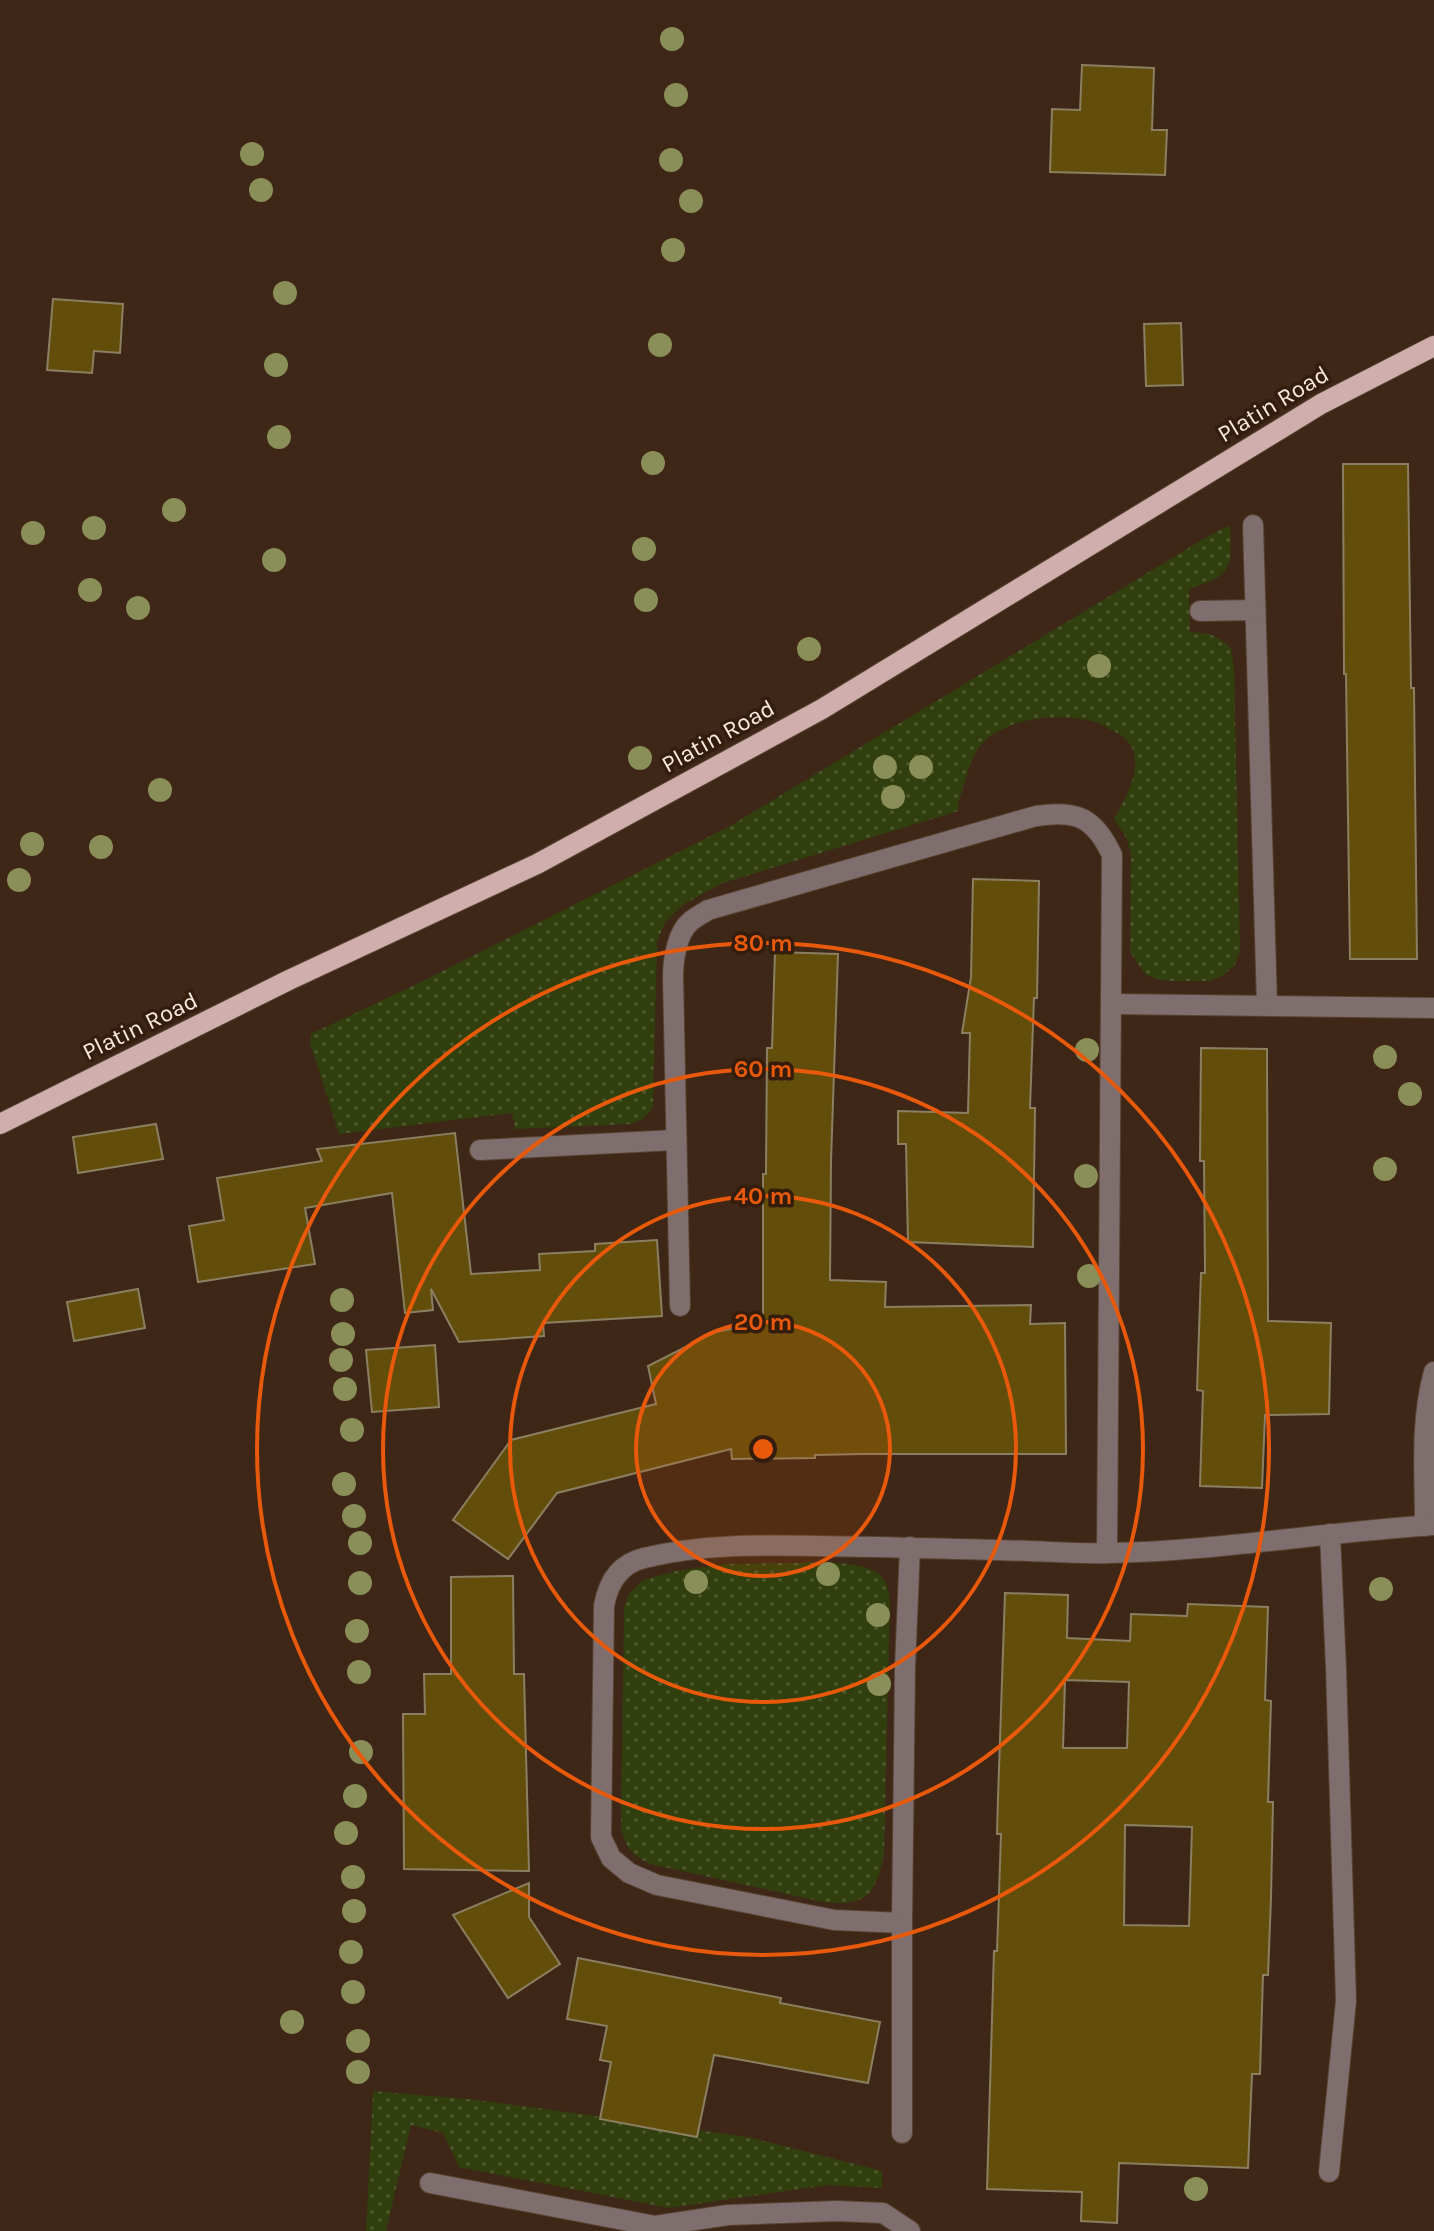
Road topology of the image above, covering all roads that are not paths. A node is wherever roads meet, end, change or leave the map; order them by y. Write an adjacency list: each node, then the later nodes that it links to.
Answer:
1 (1434, 346): 8 (main road, Platin Road)
2 (1253, 525): 3 (street)
3 (1254, 610): 4 (street); 6 (street)
4 (1200, 611)
5 (1112, 1004): 6 (street); 9 (street); 16 (street)
6 (1267, 1005): 7 (street)
7 (1434, 1008)
8 (0, 1124)
9 (675, 1140): 10 (street); 11 (street)
10 (480, 1150)
11 (680, 1306)
12 (1434, 1372): 13 (street)
13 (1430, 1526): 14 (street)
14 (1330, 1534): 16 (street); 19 (street)
15 (910, 1547): 16 (street); 17 (street); 17 (street)
16 (1107, 1553)
17 (902, 1923): 18 (street)
18 (902, 2133)
19 (1329, 2172)
20 (430, 2183): 21 (street)
21 (910, 2231)

